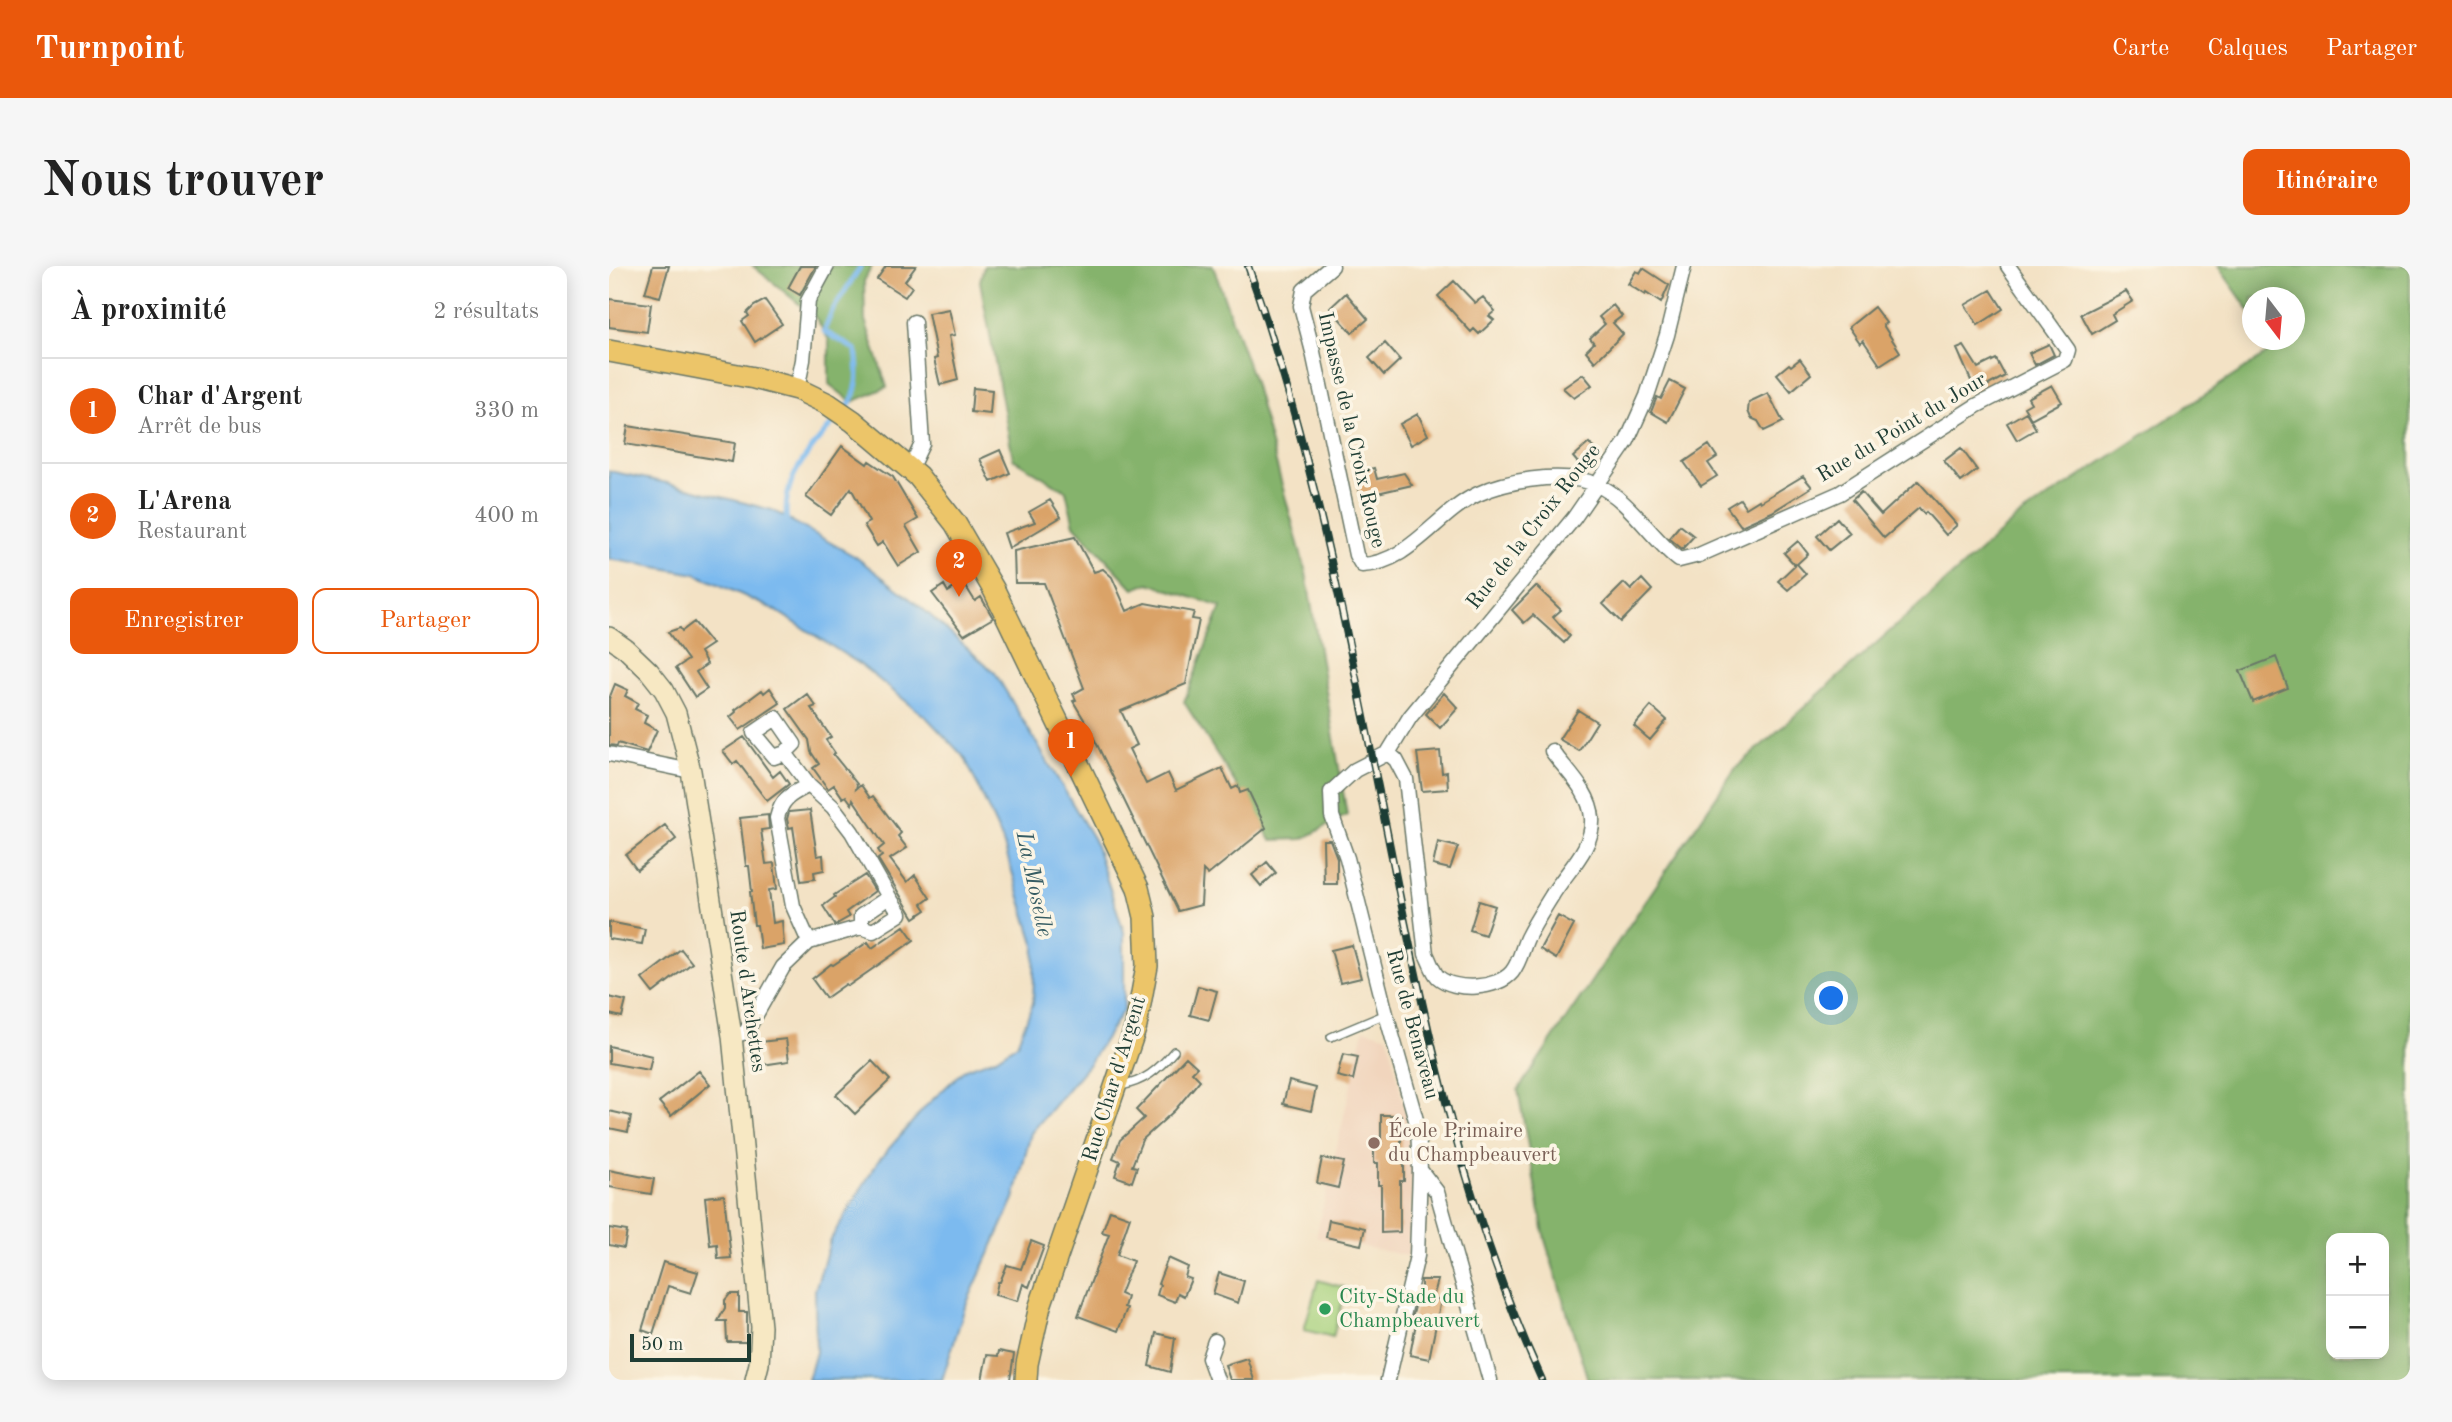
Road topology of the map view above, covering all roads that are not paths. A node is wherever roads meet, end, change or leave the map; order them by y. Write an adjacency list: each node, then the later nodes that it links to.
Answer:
1 (827, 266): 7 (street)
2 (1332, 266): 9 (street, Impasse de la Croix Rouge)
3 (1684, 266): 9 (street, Rue de la Croix Rouge)
4 (2008, 266): 9 (street, Rue du Point du Jour)
5 (914, 322): 8 (street)
6 (609, 351): 7 (main road, Rue Char d'Argent)
7 (797, 389): 8 (main road, Rue Char d'Argent)
8 (910, 469): 22 (main road, Rue Char d'Argent)
9 (1597, 484): 13 (street, Rue de la Croix Rouge)
10 (609, 637): 15 (street, Route d'Archettes)
11 (1552, 751): 13 (street)
12 (785, 753): 16 (street)
13 (1388, 753): 18 (street, Rue de Benaveau)
14 (609, 754): 15 (street)
15 (691, 771): 19 (street, Route d'Archettes)
16 (809, 785): 17 (street); 17 (street)
17 (809, 942): 19 (street)
18 (1385, 1014): 20 (lane); 23 (street, Rue de Benaveau)
19 (732, 1035): 26 (street, Route d'Archettes)
20 (1331, 1037)
21 (1174, 1051): 22 (lane)
22 (1116, 1086): 25 (main road, Rue Char d'Argent)
23 (1420, 1170): 28 (street, Rue de Benaveau); 29 (street)
24 (1215, 1341): 27 (street)
25 (1026, 1372)
26 (755, 1380)
27 (1217, 1380)
28 (1388, 1380)
29 (1490, 1380)

